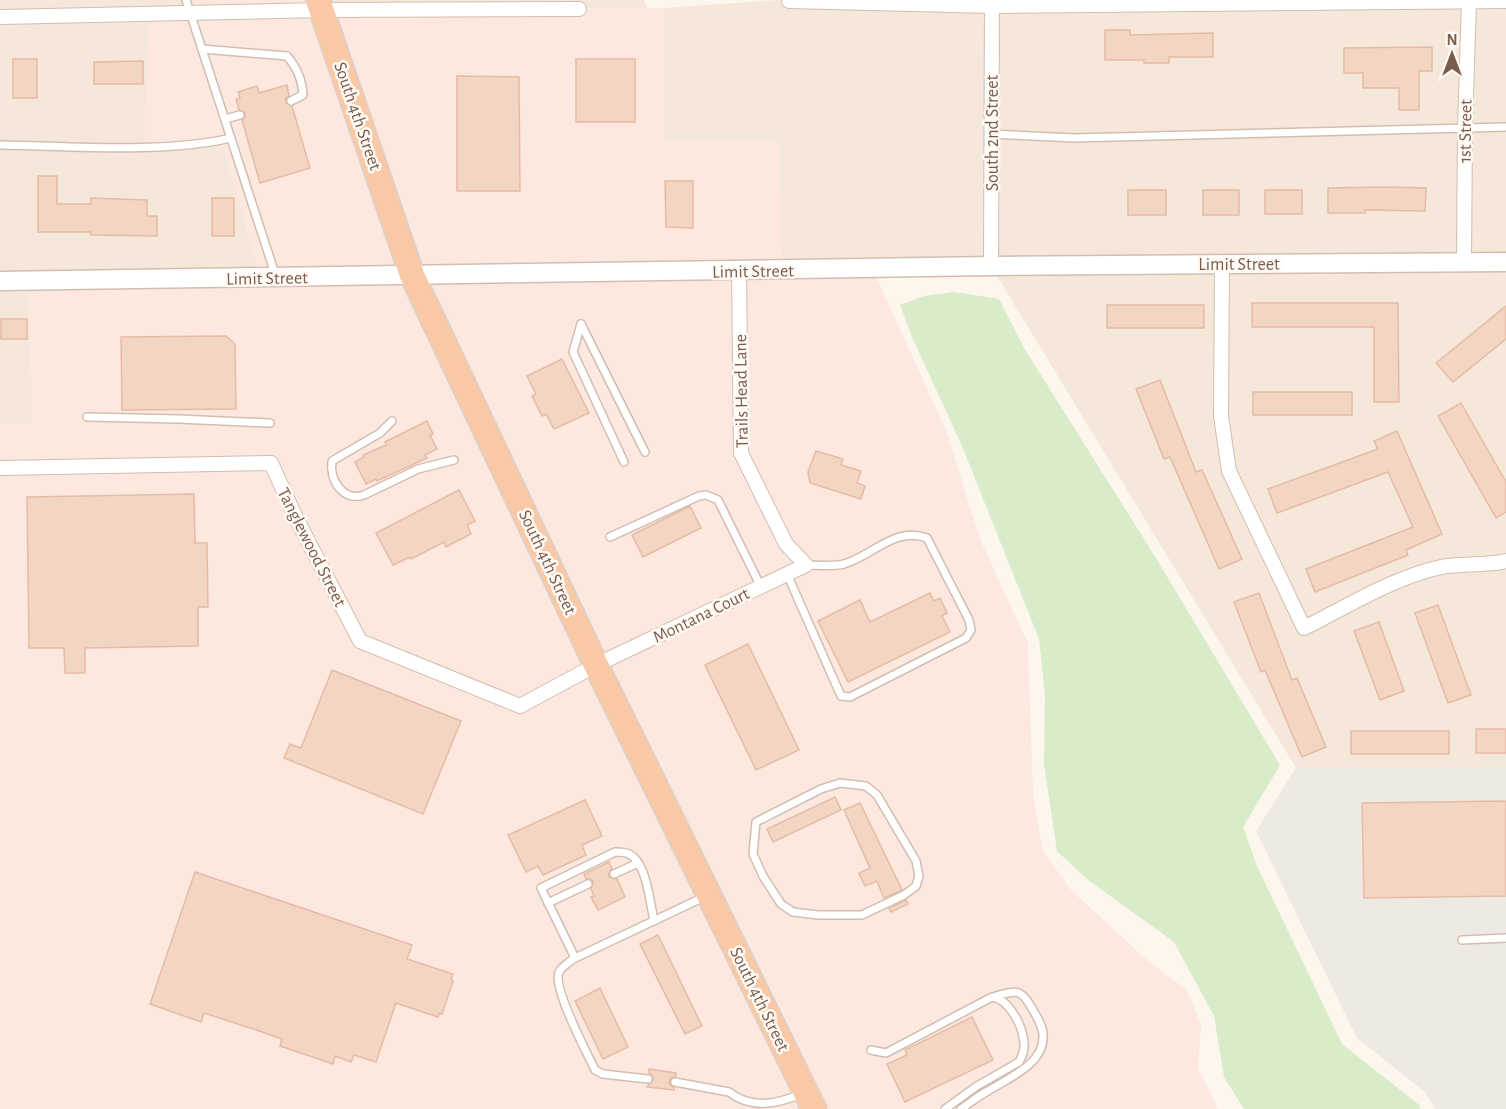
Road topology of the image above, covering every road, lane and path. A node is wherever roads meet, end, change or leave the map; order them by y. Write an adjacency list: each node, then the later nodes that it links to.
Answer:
1 (186, 0): 9 (lane)
2 (789, 1): 5 (street)
3 (1469, 1): 4 (street); 5 (street); 15 (street, 1st Street)
4 (1506, 1)
5 (992, 3): 17 (street, South 2nd Street)
6 (320, 5): 7 (street); 9 (street); 25 (highway, South 4th Street)
7 (445, 5): 8 (street)
8 (579, 9)
9 (190, 14): 10 (street); 11 (lane)
10 (0, 18)
11 (202, 49): 12 (lane); 14 (lane)
12 (291, 101)
13 (240, 115): 14 (lane)
14 (225, 119): 18 (lane)
15 (1465, 127): 16 (lane); 17 (lane); 20 (street, 1st Street)
16 (1506, 127)
17 (992, 134): 23 (street, South 2nd Street)
18 (231, 138): 19 (lane); 26 (lane)
19 (0, 145)
20 (1464, 262): 21 (street, Limit Street); 22 (street, Limit Street)
21 (1506, 262)
22 (1222, 264): 23 (street, Limit Street); 36 (street)
23 (991, 266): 24 (street, Limit Street)
24 (739, 271): 25 (street, Limit Street); 37 (street, Trails Head Lane)
25 (412, 275): 26 (street, Limit Street); 40 (highway, South 4th Street)
26 (276, 278): 27 (street, Limit Street)
27 (0, 281)
28 (87, 417): 30 (lane)
29 (392, 421): 32 (lane)
30 (270, 423)
31 (645, 452): 33 (lane)
32 (454, 460)
33 (624, 462)
34 (0, 468): 40 (street, Tanglewood Street)
35 (610, 537): 39 (lane)
36 (1506, 561)
37 (806, 565): 38 (street, Montana Court); 38 (lane)
38 (787, 574): 39 (street, Montana Court)
39 (761, 586): 40 (street, Montana Court)
40 (596, 665): 45 (highway, South 4th Street)
41 (638, 863): 42 (lane); 46 (lane); 47 (lane)
42 (614, 874)
43 (763, 876): 43 (lane)
44 (588, 884): 46 (lane)
45 (709, 895): 47 (lane); 55 (highway, South 4th Street)
46 (548, 903): 50 (lane)
47 (654, 921): 50 (lane)
48 (1506, 938): 49 (lane)
49 (1462, 940)
50 (575, 958): 53 (lane)
51 (992, 997): 52 (lane); 56 (lane); 57 (lane)
52 (871, 1050)
53 (648, 1079)
54 (675, 1082): 55 (lane)
55 (809, 1100)
56 (945, 1109)
57 (961, 1109)

